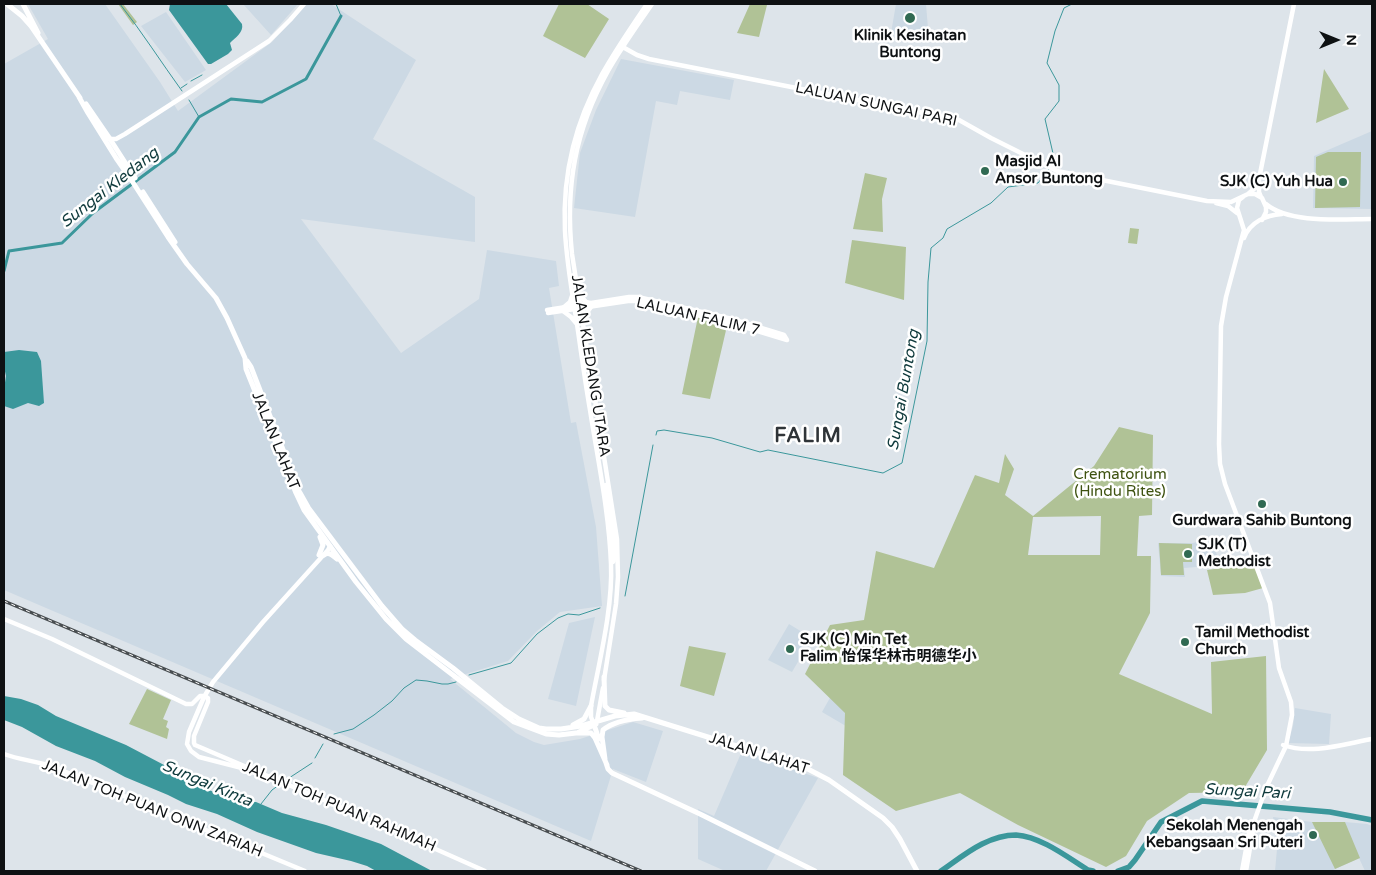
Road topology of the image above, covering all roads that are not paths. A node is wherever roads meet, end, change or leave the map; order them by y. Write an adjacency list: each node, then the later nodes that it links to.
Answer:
1 (7, 4): 7 (main road, JALAN LAHAT)
2 (24, 4): 7 (main road, JALAN LAHAT)
3 (304, 4): 11 (main road)
4 (647, 4): 8 (main road, JALAN KLEDANG UTARA)
5 (652, 4): 8 (main road, JALAN KLEDANG UTARA)
6 (1294, 4): 14 (main road)
7 (42, 43): 9 (main road, JALAN LAHAT)
8 (621, 46): 16 (main road, LALUAN SUNGAI PARI); 23 (main road, JALAN KLEDANG UTARA); 24 (main road, JALAN KLEDANG UTARA)
9 (79, 97): 10 (main road, JALAN LAHAT); 13 (main road, JALAN LAHAT)
10 (110, 139): 11 (main road); 12 (main road, JALAN LAHAT)
11 (116, 139): 12 (main road)
12 (114, 146): 13 (main road, JALAN LAHAT)
13 (134, 180): 34 (main road, JALAN LAHAT)
14 (1259, 180): 15 (main road); 17 (main road)
15 (1245, 195): 16 (main road, LALUAN SUNGAI PARI); 17 (main road); 19 (main road)
16 (1207, 201): 19 (main road)
17 (1263, 201): 18 (main road); 21 (main road)
18 (1282, 214): 20 (main road); 21 (main road)
19 (1238, 216): 22 (main road); 32 (main road)
20 (1372, 219)
21 (1262, 220): 22 (main road)
22 (1255, 223): 32 (main road)
23 (578, 292): 25 (main road); 26 (main road, JALAN KLEDANG UTARA)
24 (572, 295): 27 (main road, JALAN KLEDANG UTARA); 28 (main road)
25 (591, 305): 26 (main road, LALUAN FALIM 7); 31 (main road); 33 (main road, LALUAN FALIM 7)
26 (581, 307): 27 (main road, LALUAN FALIM 7); 31 (main road, JALAN KLEDANG UTARA)
27 (574, 308): 28 (main road, LALUAN FALIM 7); 30 (main road, JALAN KLEDANG UTARA)
28 (563, 310): 29 (main road, LALUAN FALIM 7); 30 (main road)
29 (547, 312)
30 (577, 324): 42 (main road, JALAN KLEDANG UTARA)
31 (584, 325): 40 (main road, JALAN KLEDANG UTARA)
32 (1221, 331): 49 (main road)
33 (787, 340)
34 (306, 508): 35 (main road); 36 (main road); 38 (main road)
35 (330, 546): 36 (main road); 37 (main road); 38 (main road)
36 (321, 555): 37 (main road); 52 (main road)
37 (344, 564): 47 (main road)
38 (362, 578): 46 (main road, JALAN LAHAT)
39 (4, 619): 50 (main road, JALAN TOH PUAN RAHMAH)
40 (604, 677): 41 (main road, JALAN KLEDANG UTARA); 43 (main road)
41 (602, 689): 42 (main road); 45 (main road, JALAN KLEDANG UTARA)
42 (592, 706): 45 (main road, JALAN KLEDANG UTARA); 46 (main road)
43 (628, 714): 44 (main road, JALAN LAHAT); 45 (main road, JALAN LAHAT)
44 (648, 718): 53 (main road); 58 (main road, JALAN LAHAT)
45 (595, 723): 46 (main road, JALAN LAHAT); 47 (main road); 53 (main road)
46 (561, 729)
47 (576, 733): 53 (main road)
48 (1372, 739): 49 (main road)
49 (1284, 745): 59 (main road)
50 (208, 751): 52 (main road); 54 (main road, JALAN TOH PUAN RAHMAH)
51 (4, 754): 55 (main road, JALAN TOH PUAN ONN ZARIAH)
52 (201, 758): 54 (main road)
53 (606, 762): 57 (main road)
54 (253, 770): 56 (main road, JALAN TOH PUAN RAHMAH)
55 (305, 871)
56 (485, 871)
57 (815, 871)
58 (916, 871)
59 (1244, 871)

